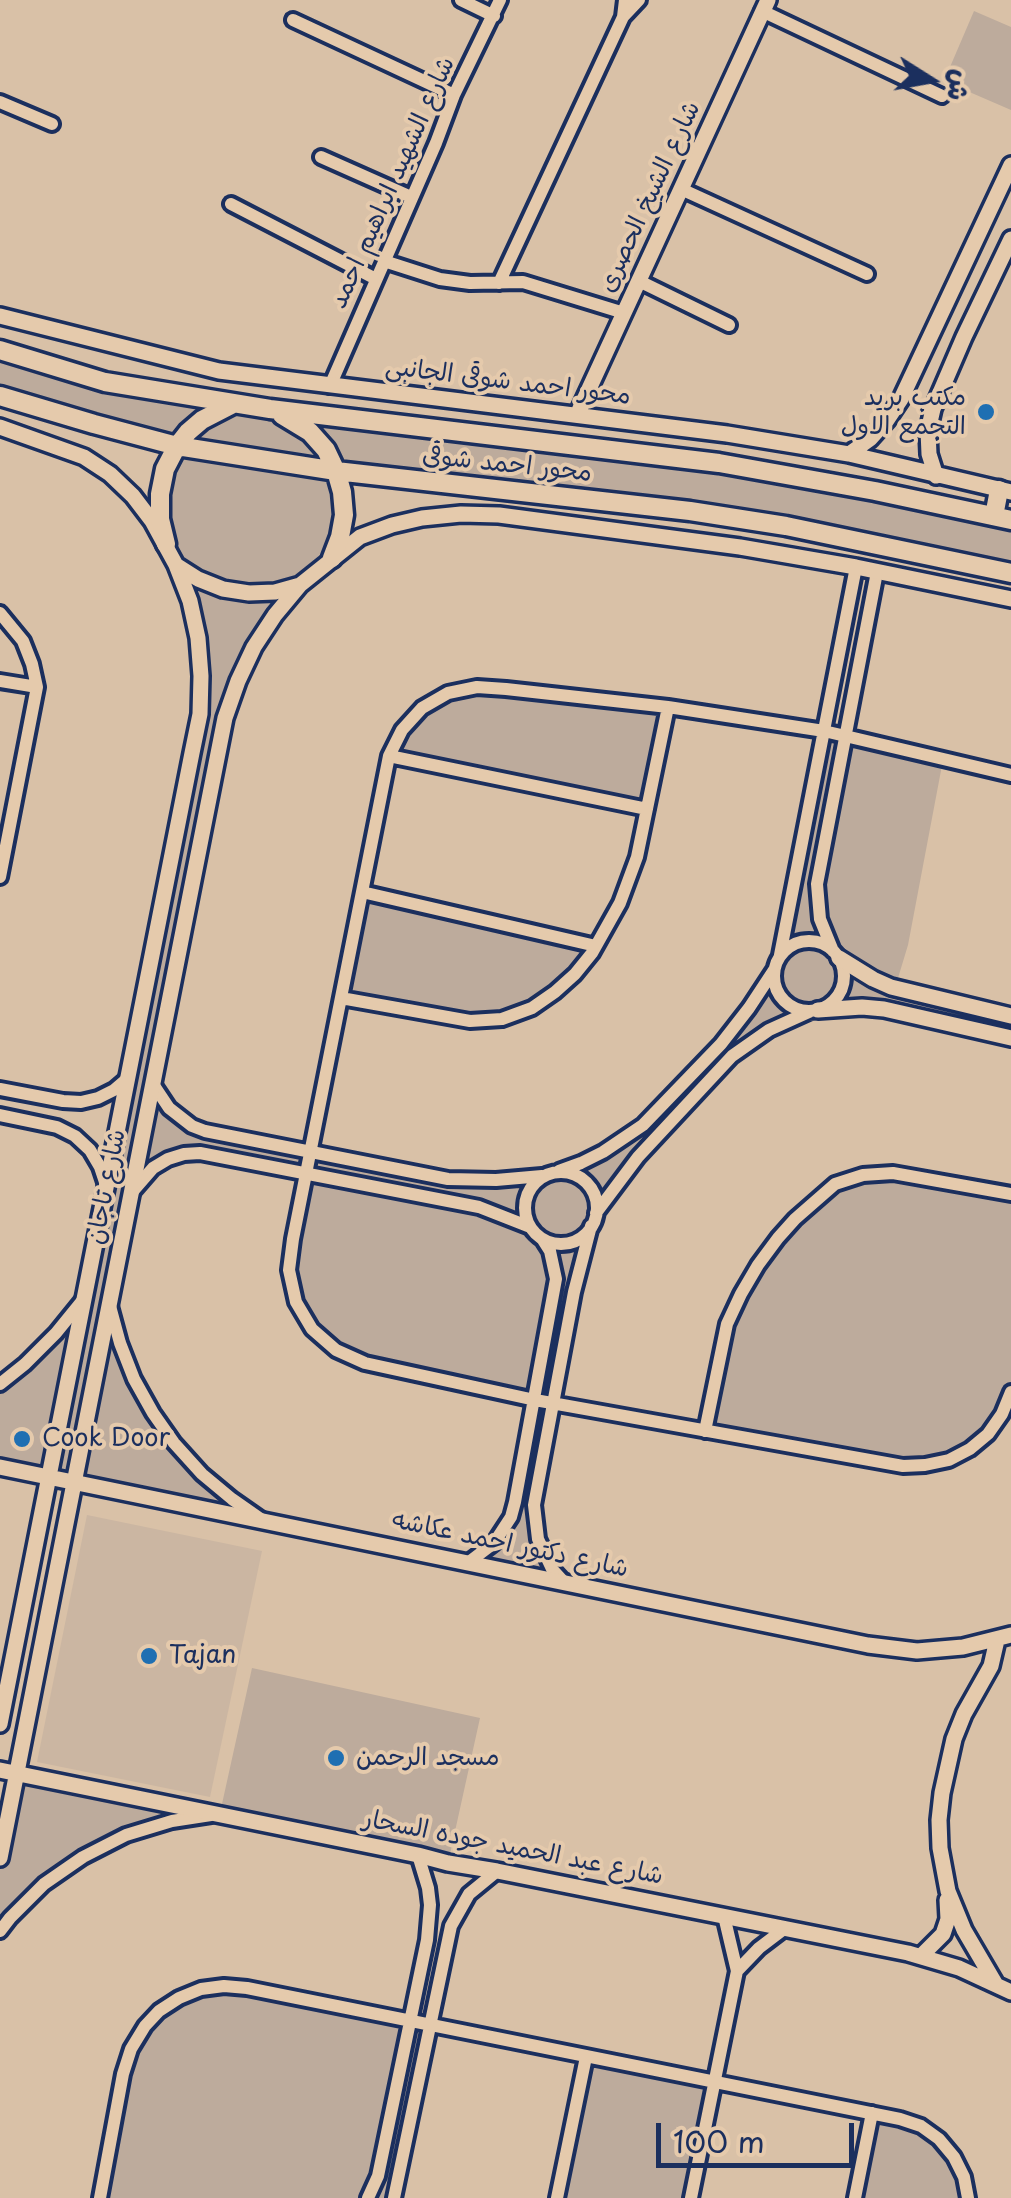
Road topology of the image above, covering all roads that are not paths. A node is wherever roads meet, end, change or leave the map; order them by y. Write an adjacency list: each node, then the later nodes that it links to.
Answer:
1 (461, 0): 6 (street)
2 (500, 0): 6 (street, شارع الشهيد ابراهيم احمد)
3 (625, 0): 7 (street)
4 (639, 0): 7 (street)
5 (765, 6): 10 (street); 15 (street, شارع الشيخ الحصرى)
6 (494, 16): 9 (street, شارع الشهيد ابراهيم احمد)
7 (622, 17): 23 (street)
8 (293, 20): 9 (street)
9 (454, 96): 16 (street, شارع الشهيد ابراهيم احمد)
10 (942, 96)
11 (0, 102): 12 (street)
12 (52, 124)
13 (322, 157): 16 (street)
14 (1011, 165): 26 (street)
15 (681, 189): 20 (street); 22 (street, شارع الشيخ الحصرى)
16 (411, 197): 19 (street, شارع الشهيد ابراهيم احمد)
17 (230, 204): 21 (street)
18 (1011, 239): 28 (street)
19 (384, 260): 21 (street, شارع الشهيد ابراهيم احمد); 23 (street)
20 (868, 274)
21 (376, 279): 30 (street, شارع الشهيد ابراهيم احمد)
22 (639, 281): 24 (street, شارع الشيخ الحصرى); 27 (street)
23 (499, 283): 24 (street)
24 (624, 312): 34 (street, شارع الشيخ الحصرى)
25 (0, 316): 30 (street, محور احمد شوقى الجانبى)
26 (936, 324): 28 (street); 37 (street)
27 (729, 325)
28 (964, 337): 39 (street)
29 (0, 350): 32 (main road, محور احمد شوقى)
30 (330, 386): 34 (street, محور احمد شوقى الجانبى)
31 (0, 396): 36 (main road, محور احمد شوقى)
32 (234, 404): 33 (main road, محور احمد شوقى); 36 (main road)
33 (270, 409): 38 (main road); 41 (main road, محور احمد شوقى)
34 (577, 415): 37 (street, محور احمد شوقى الجانبى)
35 (0, 427): 42 (street, شارع تاجان)
36 (177, 446): 38 (main road, محور احمد شوقى); 42 (main road)
37 (849, 454): 39 (street, محور احمد شوقى الجانبى)
38 (336, 471): 43 (main road); 47 (main road, محور احمد شوقى)
39 (936, 476): 40 (street, محور احمد شوقى الجانبى)
40 (1005, 491): 41 (main road)
41 (1002, 518)
42 (166, 544): 44 (street, شارع تاجان)
43 (332, 558): 45 (street); 48 (street, شارع تاجان)
44 (176, 565): 48 (street); 56 (street, شارع تاجان)
45 (856, 567): 46 (street); 54 (street)
46 (877, 572): 49 (street); 55 (street)
47 (1011, 573)
48 (300, 586): 58 (street, شارع تاجان)
49 (1011, 599)
50 (0, 613): 52 (street)
51 (0, 680): 52 (street)
52 (37, 687): 61 (street)
53 (668, 708): 54 (street); 57 (street); 60 (street)
54 (824, 732): 55 (street); 65 (street)
55 (844, 736): 59 (street); 66 (street)
56 (192, 753): 58 (street); 72 (street, شارع تاجان)
57 (389, 756): 60 (street); 63 (street)
58 (218, 758): 73 (street, شارع تاجان)
59 (1011, 776)
60 (648, 809): 64 (street)
61 (6, 822): 62 (street)
62 (0, 876)
63 (362, 892): 64 (street); 68 (street)
64 (596, 946): 68 (street)
65 (780, 955): 66 (street); 67 (street)
66 (836, 955): 69 (street); 70 (street)
67 (774, 970): 69 (street); 77 (street)
68 (341, 998): 76 (street)
69 (814, 1010): 71 (street); 83 (street)
70 (1011, 1016)
71 (1011, 1038)
72 (128, 1078): 74 (street); 80 (street, شارع تاجان)
73 (153, 1084): 76 (street); 81 (street, شارع تاجان)
74 (0, 1089)
75 (0, 1115): 80 (street)
76 (310, 1152): 78 (street); 79 (street)
77 (559, 1171): 79 (street); 83 (street)
78 (306, 1174): 81 (street); 84 (street); 92 (street)
79 (542, 1176): 84 (street)
80 (106, 1187): 86 (street, شارع تاجان)
81 (132, 1193): 87 (street, شارع تاجان)
82 (1011, 1194): 94 (street)
83 (594, 1220): 85 (street); 93 (street)
84 (530, 1227): 85 (street)
85 (543, 1240): 92 (street)
86 (92, 1262): 87 (street); 88 (street, شارع تاجان)
87 (117, 1266): 89 (street, شارع تاجان)
88 (84, 1299): 90 (street); 96 (street, شارع تاجان)
89 (109, 1305): 97 (street, شارع تاجان); 98 (street)
90 (0, 1384)
91 (1011, 1392): 94 (street)
92 (534, 1400): 93 (street); 99 (street)
93 (553, 1403): 94 (street); 100 (street)
94 (704, 1431)
95 (0, 1467): 96 (street, شارع دكتور احمد عكاشه)
96 (49, 1476): 97 (street, شارع دكتور احمد عكاشه); 102 (street, شارع تاجان)
97 (74, 1481): 98 (street, شارع دكتور احمد عكاشه); 103 (street, شارع تاجان)
98 (264, 1521): 99 (street, شارع دكتور احمد عكاشه)
99 (469, 1562): 100 (street, شارع دكتور احمد عكاشه)
100 (563, 1581): 101 (street, شارع دكتور احمد عكاشه)
101 (1004, 1637): 108 (street)
102 (0, 1724)
103 (8, 1772): 104 (street, شارع عبد الحميد جوده السحار); 106 (street, شارع تاجان)
104 (220, 1814): 105 (street, شارع عبد الحميد جوده السحار); 111 (street)
105 (418, 1854): 107 (street, شارع عبد الحميد جوده السحار); 116 (street)
106 (0, 1858)
107 (497, 1871): 109 (street, شارع عبد الحميد جوده السحار); 117 (street)
108 (948, 1891): 112 (street); 114 (street)
109 (724, 1916): 110 (street, شارع عبد الحميد جوده السحار); 113 (street)
110 (784, 1929): 112 (street, شارع عبد الحميد جوده السحار); 113 (street)
111 (0, 1931)
112 (921, 1956): 114 (street, شارع عبد الحميد جوده السحار)
113 (737, 1971): 119 (street)
114 (995, 1983): 115 (street, شارع عبد الحميد جوده السحار)
115 (1011, 1992)
116 (410, 2021): 117 (street); 121 (street); 122 (street)
117 (430, 2025): 118 (street); 123 (street)
118 (586, 2057): 119 (street); 124 (street)
119 (714, 2083): 120 (street); 125 (street)
120 (872, 2113): 126 (street); 127 (street)
121 (100, 2198)
122 (368, 2198)
123 (394, 2198)
124 (556, 2198)
125 (691, 2198)
126 (855, 2198)
127 (968, 2198)

